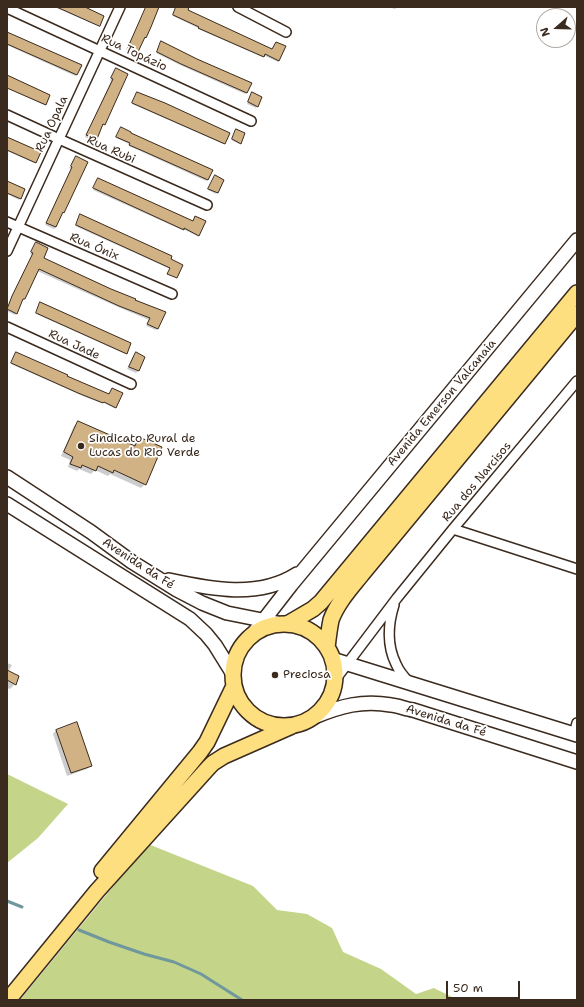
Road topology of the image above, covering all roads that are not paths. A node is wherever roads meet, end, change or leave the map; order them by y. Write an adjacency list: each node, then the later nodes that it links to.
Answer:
1 (120, 7): 5 (street, Rua Opala)
2 (238, 7): 4 (street)
3 (7, 8): 5 (street, Rua Topázio)
4 (286, 32)
5 (100, 50): 7 (street, Rua Topázio); 8 (street, Rua Opala)
6 (7, 115): 8 (street, Rua Rubi)
7 (251, 121)
8 (59, 139): 9 (street, Rua Rubi); 11 (street, Rua Opala)
9 (207, 205)
10 (7, 222): 11 (street, Rua Ónix)
11 (18, 227): 13 (street, Rua Opala); 15 (street, Rua Ónix)
12 (577, 240): 23 (main road, Avenida Emerson Valcanaia)
13 (7, 251)
14 (577, 293): 28 (main road)
15 (172, 294)
16 (577, 314): 30 (main road)
17 (7, 327): 19 (street, Rua Jade)
18 (577, 381): 22 (street, Rua dos Narcisos)
19 (131, 384)
20 (7, 477): 25 (main road, Avenida da Fé)
21 (7, 504): 32 (main road, Avenida da Fé)
22 (453, 529): 24 (street); 26 (street, Rua dos Narcisos)
23 (308, 566): 25 (main road); 27 (main road, Avenida Emerson Valcanaia)
24 (577, 569)
25 (155, 577): 27 (main road, Avenida da Fé)
26 (397, 598): 31 (street, Rua dos Narcisos); 34 (street, Rua dos Narcisos)
27 (264, 620): 28 (main road, Avenida da Fé); 29 (main road, Avenida Emerson Valcanaia)
28 (285, 623): 29 (main road); 30 (main road)
29 (253, 634): 32 (main road)
30 (330, 654): 31 (main road); 33 (main road)
31 (347, 664): 33 (street, Rua dos Narcisos); 34 (main road)
32 (234, 680): 36 (main road); 39 (main road)
33 (335, 680): 35 (main road)
34 (411, 684): 37 (main road)
35 (314, 717): 36 (main road); 38 (main road, Avenida da Fé)
36 (292, 726): 40 (main road)
37 (576, 731)
38 (577, 762)
39 (7, 986)
40 (8, 1000)

